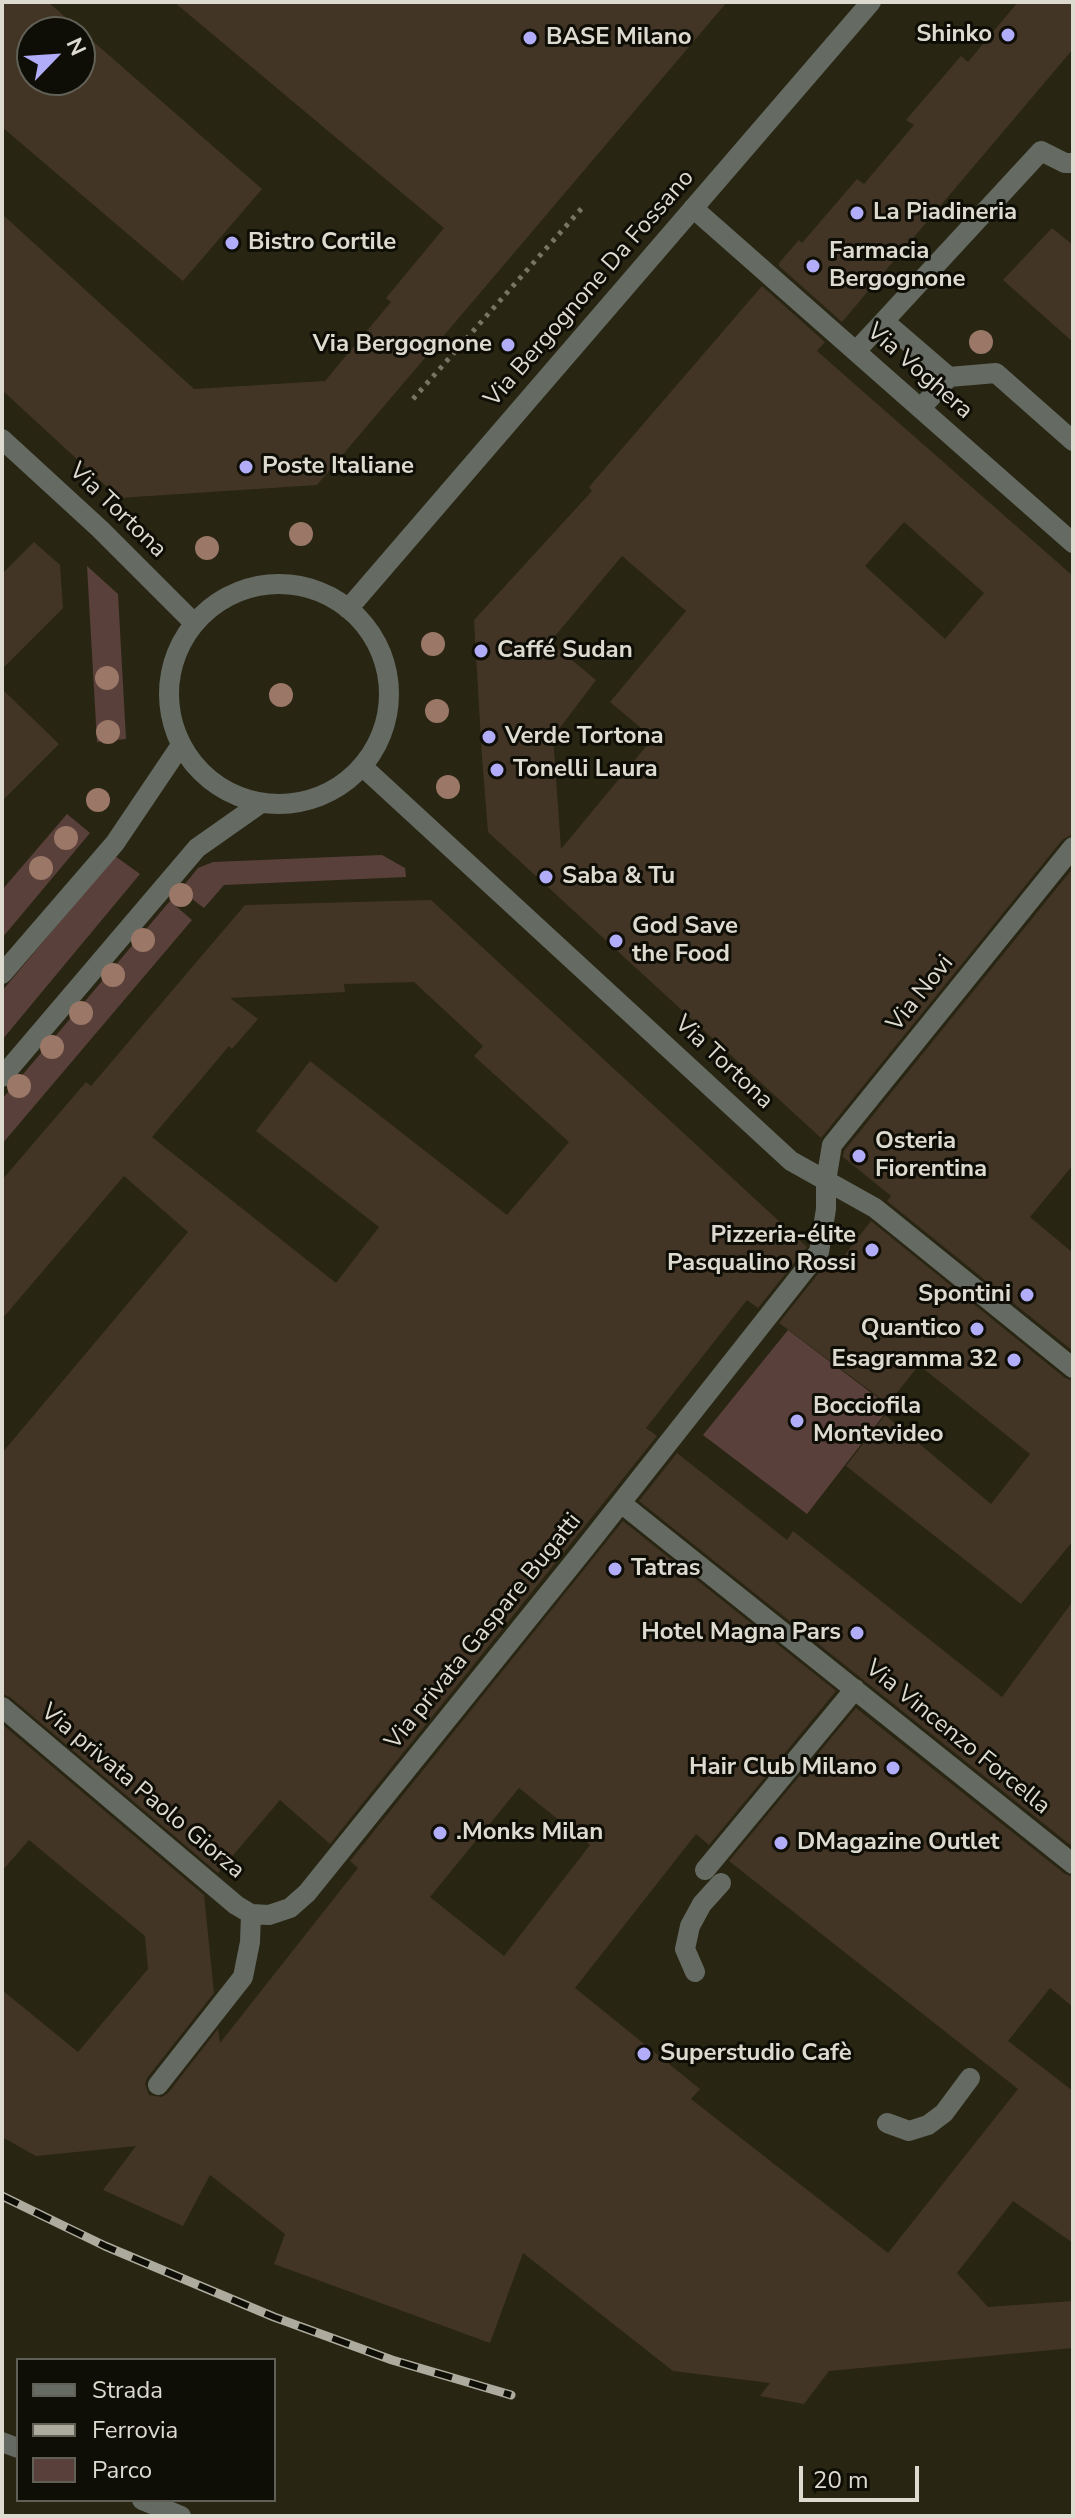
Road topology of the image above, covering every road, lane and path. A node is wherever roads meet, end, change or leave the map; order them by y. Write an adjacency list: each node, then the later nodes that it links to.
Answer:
1 (871, 2): 4 (street, Via Bergognone Da Fossano)
2 (1073, 163): 5 (street)
3 (582, 208): 8 (path)
4 (693, 208): 6 (street, Via Voghera); 13 (street, Via Bergognone Da Fossano)
5 (884, 321): 6 (street); 7 (street)
6 (856, 351): 9 (street, Via Voghera)
7 (949, 377): 9 (street); 11 (street)
8 (413, 399)
9 (921, 408): 12 (street, Via Voghera)
10 (2, 439): 14 (street, Via Tortona)
11 (1073, 441)
12 (1073, 543)
13 (348, 609): 14 (street); 16 (street)
14 (194, 623): 15 (street)
15 (181, 745): 17 (street); 19 (street)
16 (362, 766): 17 (street); 21 (street, Via Tortona)
17 (261, 803): 20 (street)
18 (1073, 847): 21 (street, Via Novi)
19 (2, 974)
20 (2, 1077)
21 (826, 1181): 22 (street, Via Tortona); 23 (street, Via privata Gaspare Bugatti)
22 (1073, 1368)
23 (621, 1503): 24 (street, Via Vincenzo Forcella); 27 (street, Via privata Gaspare Bugatti)
24 (855, 1689): 26 (street, Via Vincenzo Forcella); 28 (street)
25 (2, 1707): 27 (street, Via privata Paolo Giorza)
26 (1073, 1864)
27 (251, 1914): 30 (street)
28 (695, 1972)
29 (970, 2078): 31 (street)
30 (158, 2085)
31 (887, 2123)
32 (147, 2502): 33 (street)
33 (181, 2516)

